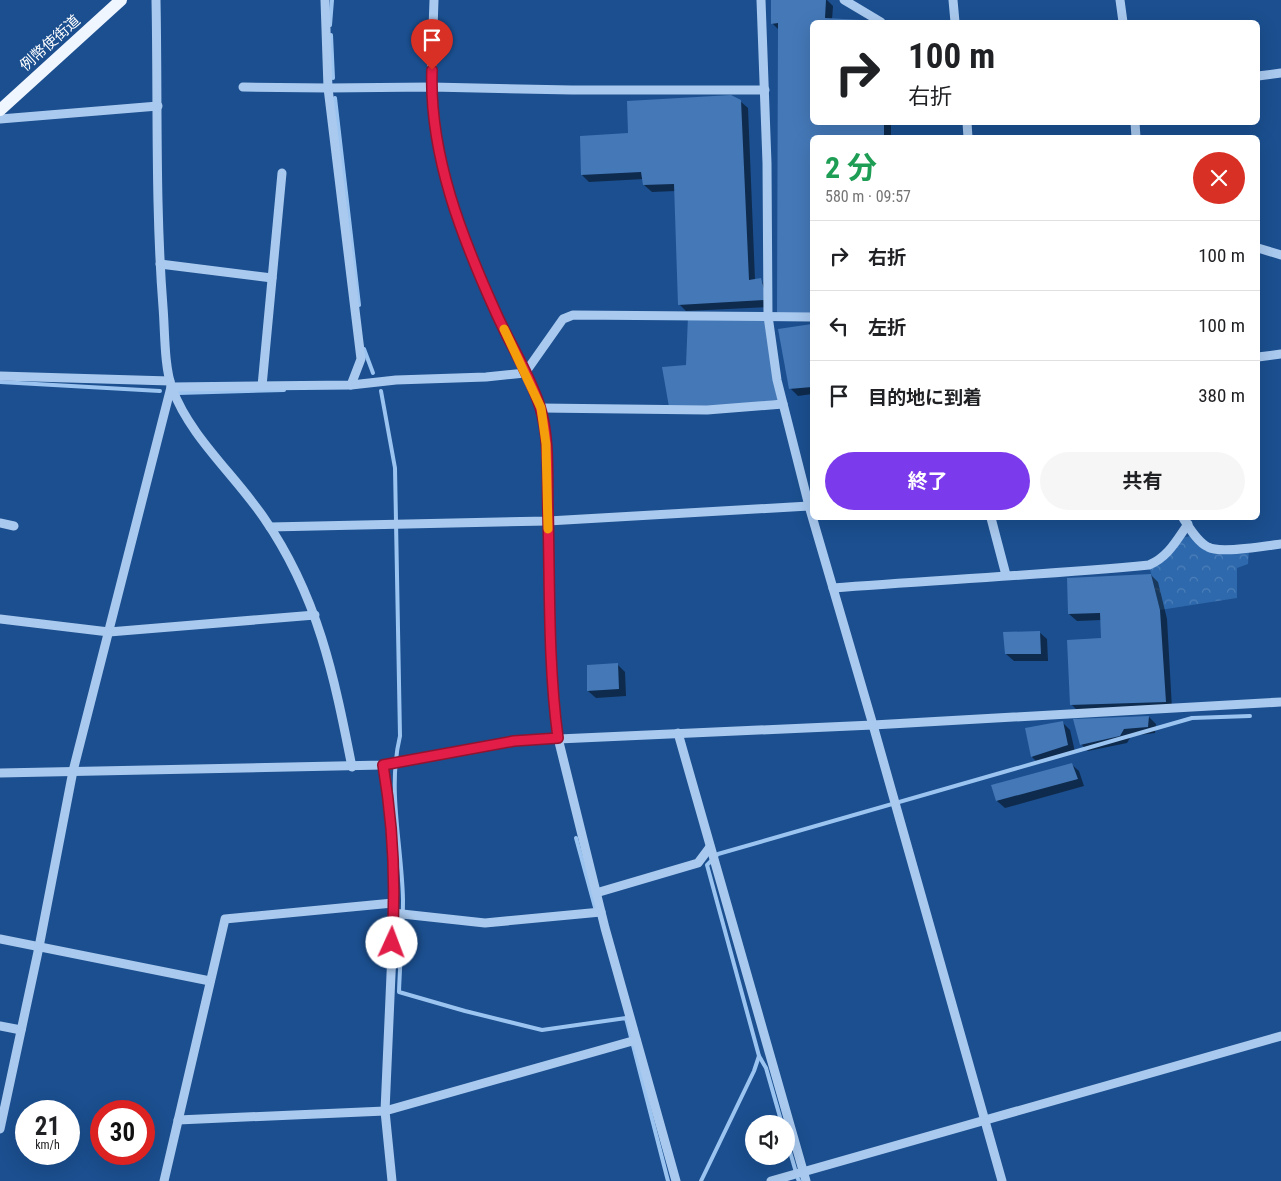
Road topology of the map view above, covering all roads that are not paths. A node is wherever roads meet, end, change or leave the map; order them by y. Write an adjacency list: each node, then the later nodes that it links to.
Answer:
1 (121, 0): 19 (main road, 例幣使街道)
2 (156, 0): 18 (street)
3 (325, 0): 16 (street)
4 (434, 0): 15 (street)
5 (761, 0): 17 (street)
6 (844, 0): 9 (street)
7 (953, 0): 10 (street)
8 (1120, 0): 11 (street)
9 (878, 20)
10 (955, 20)
11 (1123, 20)
12 (1281, 73): 13 (street)
13 (1260, 76)
14 (242, 87): 16 (street)
15 (431, 87): 16 (street); 17 (street); 30 (street)
16 (328, 88): 33 (street)
17 (765, 90): 26 (street)
18 (158, 106): 20 (street); 24 (street)
19 (0, 110)
20 (0, 119)
21 (282, 173): 25 (street)
22 (1260, 249): 23 (street)
23 (1281, 255)
24 (160, 264): 25 (street); 32 (street)
25 (272, 278): 34 (street)
26 (768, 316): 27 (street); 30 (street); 35 (street)
27 (810, 317)
28 (1281, 354): 29 (street)
29 (1260, 357)
30 (525, 373): 33 (street); 36 (street)
31 (0, 376): 32 (street)
32 (171, 384): 34 (street); 45 (street); 51 (street)
33 (350, 385): 34 (street)
34 (262, 386)
35 (783, 404): 36 (street); 37 (street)
36 (541, 408): 41 (street)
37 (809, 506): 38 (street); 41 (street)
38 (810, 509)
39 (813, 520): 48 (street)
40 (992, 520): 47 (street)
41 (548, 521): 45 (street); 55 (street)
42 (1185, 521): 46 (street); 47 (street)
43 (0, 523): 44 (street)
44 (14, 526)
45 (270, 527): 49 (street)
46 (1281, 544)
47 (1006, 575): 48 (street)
48 (833, 588): 53 (street)
49 (315, 615): 51 (street); 57 (street)
50 (0, 619): 51 (street)
51 (109, 632): 58 (street)
52 (1281, 702): 53 (street)
53 (873, 725): 54 (street); 74 (street)
54 (678, 733): 55 (street); 60 (street)
55 (558, 738): 56 (street); 61 (street)
56 (383, 765): 57 (street); 62 (street)
57 (352, 767): 58 (street)
58 (73, 771): 59 (street); 66 (street)
59 (0, 773)
60 (710, 847): 61 (street); 76 (street)
61 (596, 892): 63 (street)
62 (394, 903): 64 (street); 67 (street)
63 (601, 912): 64 (street); 71 (street)
64 (393, 913): 72 (street)
65 (0, 939): 66 (street)
66 (39, 947): 67 (street); 69 (street)
67 (210, 981): 73 (street)
68 (0, 1026): 69 (street)
69 (21, 1030): 75 (street)
70 (1281, 1036): 74 (street)
71 (636, 1040): 72 (street); 79 (street)
72 (385, 1111): 73 (street); 78 (street)
73 (178, 1120): 77 (street)
74 (985, 1120): 76 (street); 81 (street)
75 (0, 1129)
76 (804, 1176): 80 (street)
77 (164, 1181)
78 (392, 1181)
79 (676, 1181)
80 (771, 1181)
81 (1002, 1181)

